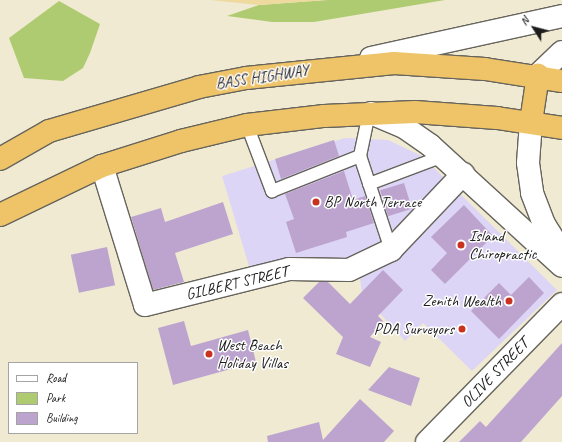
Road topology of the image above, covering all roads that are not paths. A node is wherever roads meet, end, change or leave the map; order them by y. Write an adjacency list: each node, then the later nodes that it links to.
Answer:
1 (562, 16): 3 (street)
2 (562, 52): 4 (street)
3 (331, 67): 4 (highway, BASS HIGHWAY); 12 (highway, BASS HIGHWAY)
4 (538, 75): 5 (highway, BASS HIGHWAY); 7 (highway)
5 (562, 81)
6 (368, 113): 7 (highway); 8 (highway); 10 (lane); 11 (street)
7 (531, 122): 9 (highway); 16 (street)
8 (247, 125): 10 (lane); 13 (highway)
9 (562, 128)
10 (360, 156): 15 (lane)
11 (443, 156): 14 (street); 15 (lane)
12 (0, 159)
13 (102, 166): 17 (highway); 19 (street, GILBERT STREET)
14 (462, 174): 18 (street); 19 (street, GILBERT STREET)
15 (369, 184): 19 (lane)
16 (538, 211): 18 (street); 20 (street)
17 (0, 215)
18 (514, 225): 21 (street)
19 (391, 250)
20 (562, 252)
21 (562, 266)
22 (562, 304): 23 (street, OLIVE STREET)
23 (427, 442)

